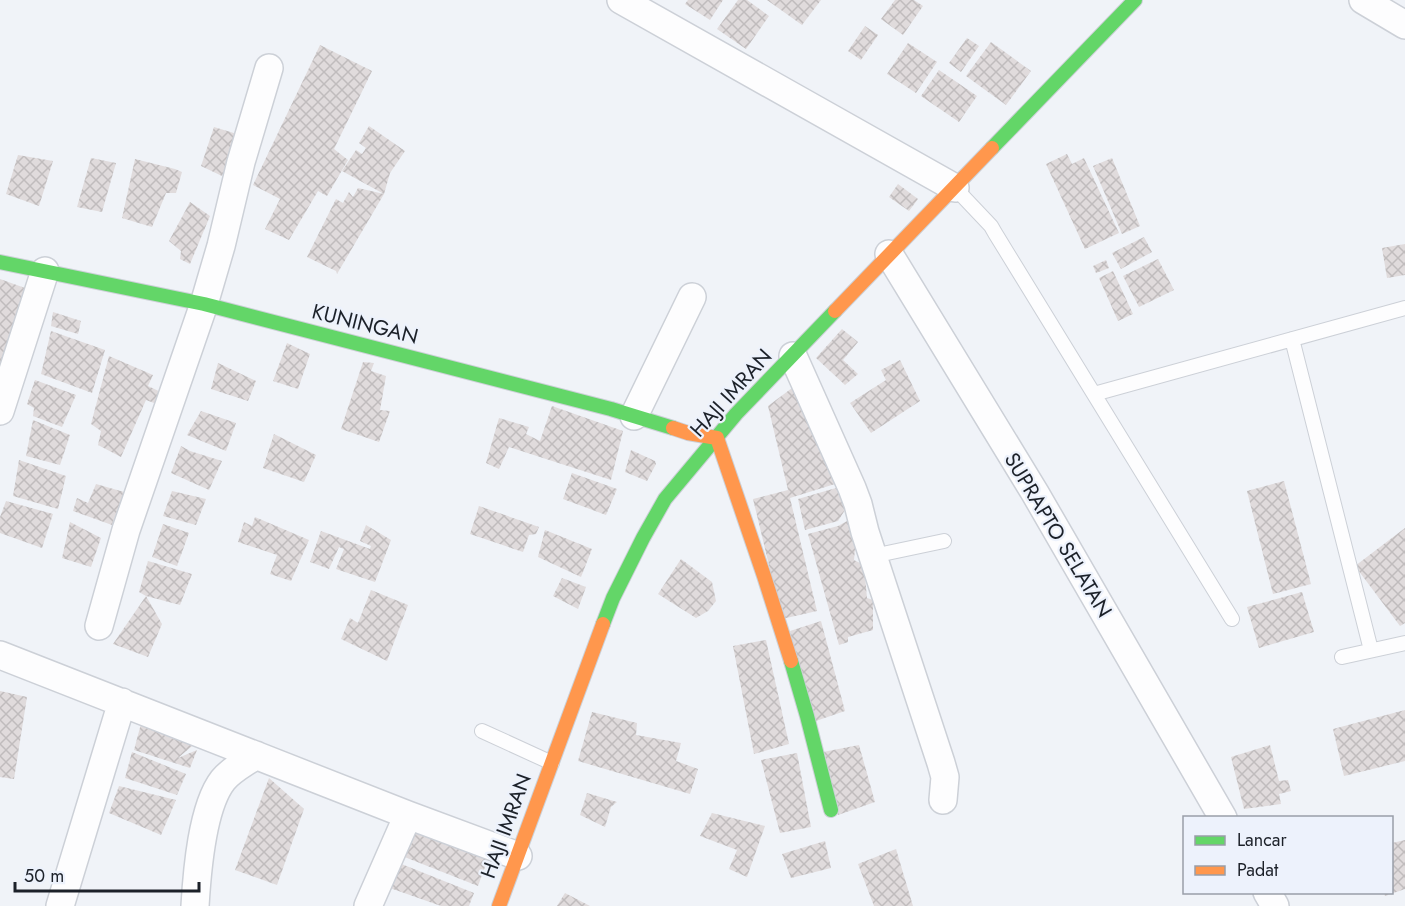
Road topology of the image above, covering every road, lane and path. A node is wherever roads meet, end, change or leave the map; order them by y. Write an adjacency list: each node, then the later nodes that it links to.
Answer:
1 (621, 0): 6 (street)
2 (1135, 0): 6 (street, HAJI IMRAN)
3 (1363, 0): 4 (street)
4 (1405, 25)
5 (269, 68): 11 (street)
6 (955, 188): 7 (street, HAJI IMRAN); 15 (lane)
7 (889, 254): 14 (street, HAJI IMRAN); 34 (street, SUPRAPTO SELATAN)
8 (0, 262): 9 (street, KUNINGAN)
9 (45, 271): 11 (street, KUNINGAN); 16 (street)
10 (692, 297): 17 (street)
11 (204, 304): 17 (street, KUNINGAN); 22 (street)
12 (1405, 308): 13 (lane)
13 (1292, 339): 15 (lane); 24 (lane)
14 (793, 356): 18 (street, HAJI IMRAN); 20 (street)
15 (1094, 394): 21 (lane)
16 (0, 411)
17 (634, 416): 18 (street, KUNINGAN)
18 (717, 438): 30 (street, HAJI IMRAN); 32 (street)
19 (944, 541): 20 (lane)
20 (873, 556): 31 (street)
21 (1232, 619)
22 (99, 626)
23 (1405, 643): 24 (lane)
24 (1371, 650): 26 (lane)
25 (0, 655): 27 (street)
26 (1342, 657)
27 (122, 702): 29 (street); 36 (street)
28 (482, 731): 30 (lane)
29 (256, 755): 33 (street); 37 (street)
30 (552, 763): 35 (street, HAJI IMRAN)
31 (943, 800)
32 (831, 810)
33 (408, 815): 35 (street); 38 (street)
34 (1222, 816)
35 (518, 856): 39 (street, HAJI IMRAN)
36 (60, 906)
37 (195, 906)
38 (368, 906)
39 (499, 906)

